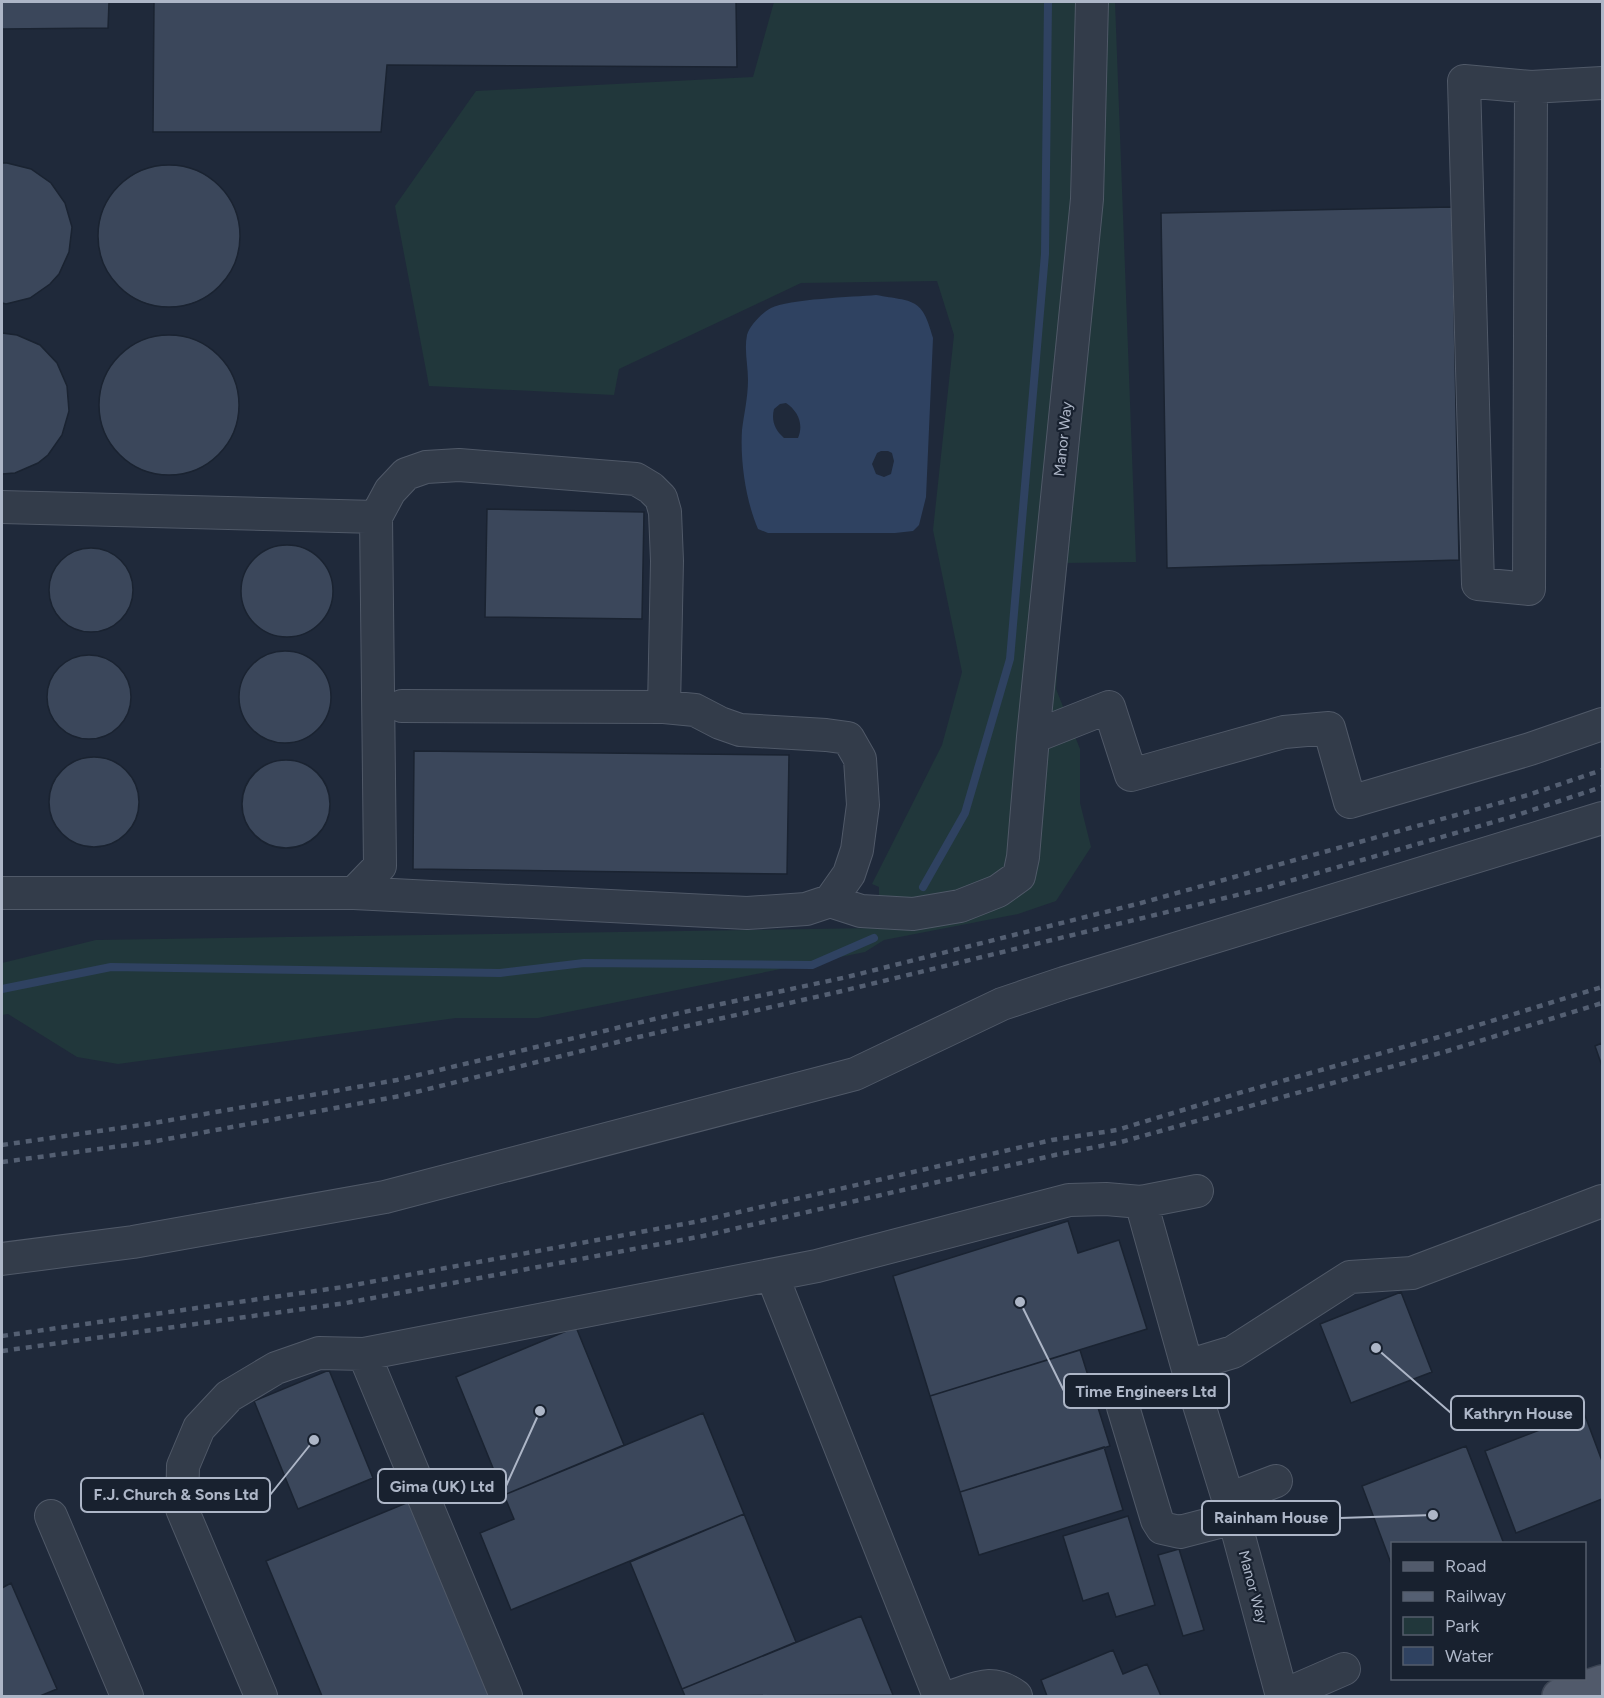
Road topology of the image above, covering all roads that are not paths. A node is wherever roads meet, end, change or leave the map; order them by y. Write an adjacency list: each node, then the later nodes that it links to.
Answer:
1 (1092, 2): 9 (street, Manor Way)
2 (1602, 84): 3 (street)
3 (1531, 87): 3 (street)
4 (2, 507): 5 (street)
5 (376, 517): 7 (street); 12 (street)
6 (402, 706): 7 (street)
7 (664, 707): 13 (street)
8 (1602, 724): 9 (street)
9 (1033, 737): 13 (street, Manor Way)
10 (1602, 818): 17 (street)
11 (2, 893): 12 (street)
12 (354, 893): 13 (street)
13 (830, 901)
14 (1197, 1191): 16 (street)
15 (1602, 1201): 20 (street)
16 (1142, 1202): 18 (street); 20 (street, Manor Way)
17 (2, 1259)
18 (772, 1275): 19 (street); 30 (street)
19 (364, 1354): 28 (street); 29 (street)
20 (1187, 1366): 23 (street, Manor Way)
21 (1123, 1407): 23 (street)
22 (1276, 1481): 23 (street)
23 (1232, 1508): 33 (street, Manor Way)
24 (51, 1516): 27 (street)
25 (1344, 1669): 33 (street)
26 (1602, 1682): 34 (main road)
27 (127, 1696)
28 (261, 1696)
29 (506, 1696)
30 (939, 1696)
31 (953, 1696): 32 (street)
32 (1016, 1696)
33 (1282, 1696)
34 (1559, 1696)

